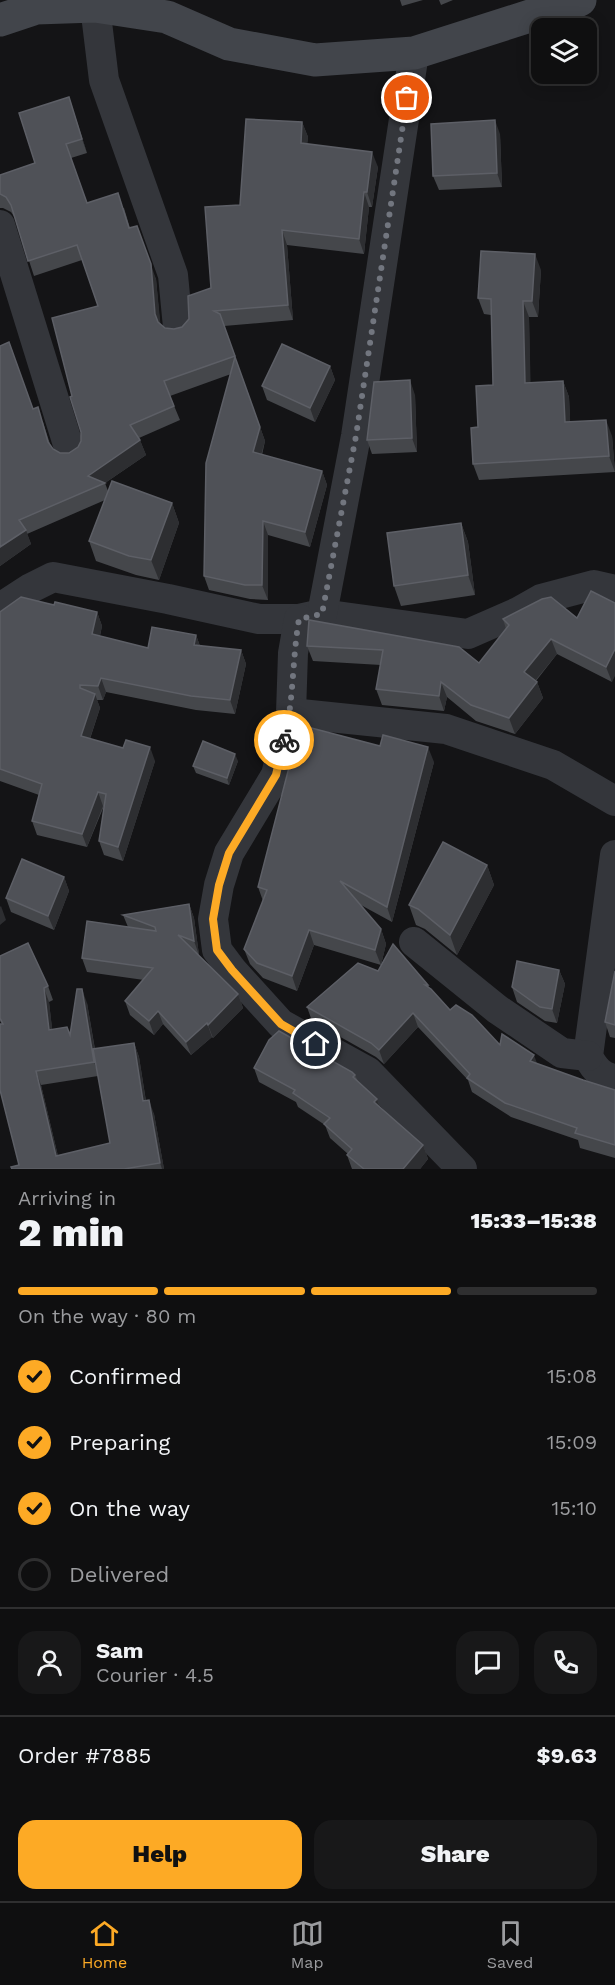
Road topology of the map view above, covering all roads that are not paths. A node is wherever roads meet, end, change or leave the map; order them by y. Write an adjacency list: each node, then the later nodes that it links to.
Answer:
1 (580, 0): 4 (street)
2 (95, 6): 3 (street); 4 (street); 6 (street)
3 (0, 20)
4 (414, 53): 10 (street)
5 (0, 225): 7 (street)
6 (178, 327)
7 (70, 451)
8 (615, 590): 10 (street)
9 (0, 611): 10 (street)
10 (310, 616): 11 (street)
11 (291, 713): 12 (street); 17 (street)
12 (615, 801)
13 (615, 855): 15 (street)
14 (414, 942): 15 (street)
15 (588, 1056): 16 (street)
16 (615, 1080)
17 (462, 1169)

